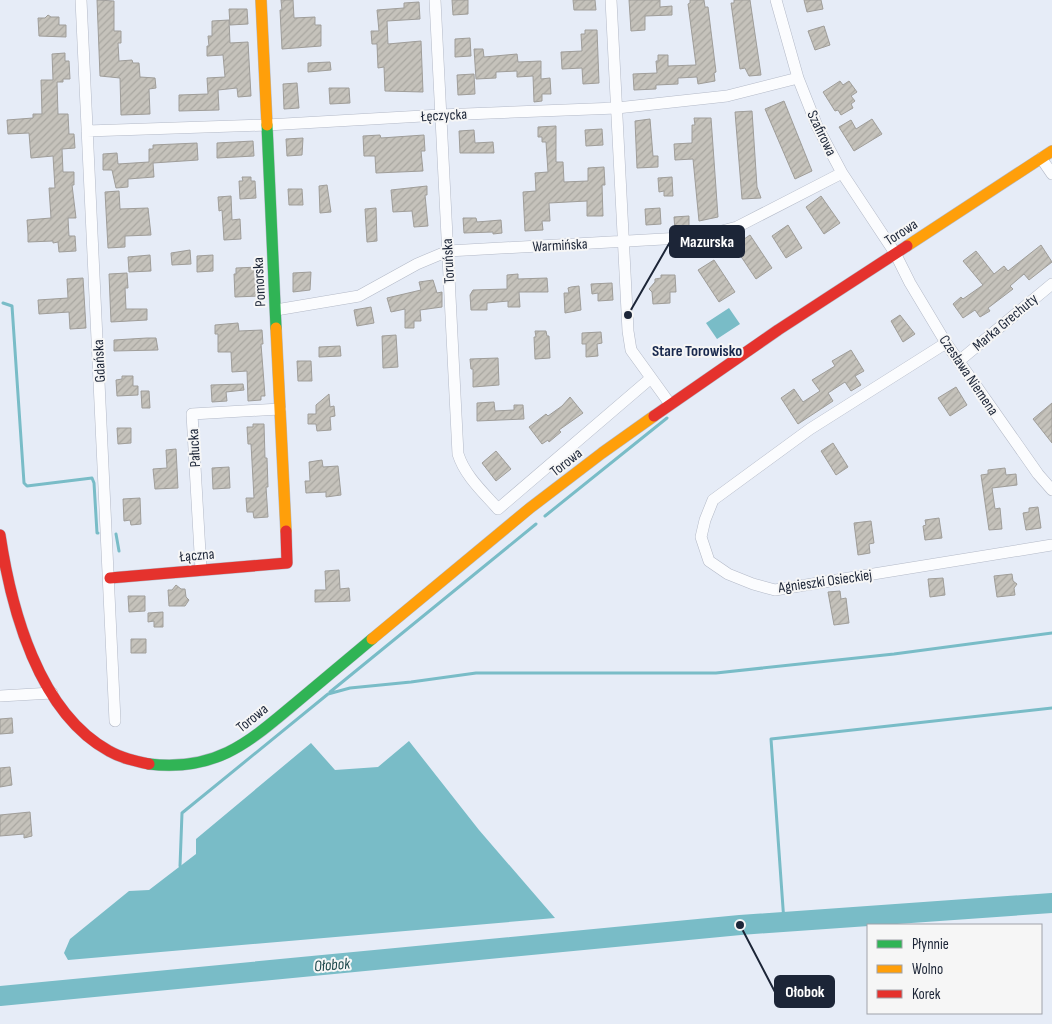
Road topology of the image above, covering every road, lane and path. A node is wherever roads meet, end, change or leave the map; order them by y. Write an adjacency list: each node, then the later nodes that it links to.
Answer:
1 (81, 0): 10 (street, Gdańska)
2 (261, 0): 9 (street, Pomorska)
3 (435, 0): 8 (street, Toruńska)
4 (611, 0): 7 (street)
5 (776, 0): 6 (street, Szafirowa)
6 (798, 78): 7 (street, Łęczycka); 13 (street, Szafirowa)
7 (617, 108): 8 (street, Łęczycka); 15 (street)
8 (440, 115): 9 (street, Łęczycka); 16 (street, Toruńska)
9 (267, 125): 10 (street, Łęczycka); 19 (street, Pomorska)
10 (87, 131): 30 (street, Gdańska)
11 (1052, 151): 12 (street, Torowa)
12 (1040, 158): 14 (street); 17 (street, Torowa)
13 (842, 174): 15 (street, Warmińska); 17 (street, Szafirowa)
14 (1052, 174)
15 (624, 241): 16 (street, Warmińska); 22 (street)
16 (448, 251): 19 (street, Warmińska); 22 (street, Toruńska)
17 (895, 253): 20 (street, Czesława Niemena); 23 (street, Torowa)
18 (1052, 284): 21 (street, Marka Grechuty)
19 (276, 310): 24 (street, Pomorska)
20 (946, 343): 21 (street, Czesława Niemena); 27 (street, Agnieszki Osieckiej)
21 (959, 361): 25 (street, Czesława Niemena)
22 (651, 378): 23 (street)
23 (670, 404): 31 (street, Torowa)
24 (280, 409): 28 (street, Pomorska); 29 (street, Pałucka)
25 (1052, 490)
26 (0, 535): 31 (street, Torowa)
27 (1052, 545)
28 (287, 563): 29 (street, Łączna)
29 (201, 570): 30 (street, Łączna)
30 (110, 578): 33 (street, Gdańska)
31 (52, 693): 32 (street)
32 (0, 696)
33 (115, 721)

